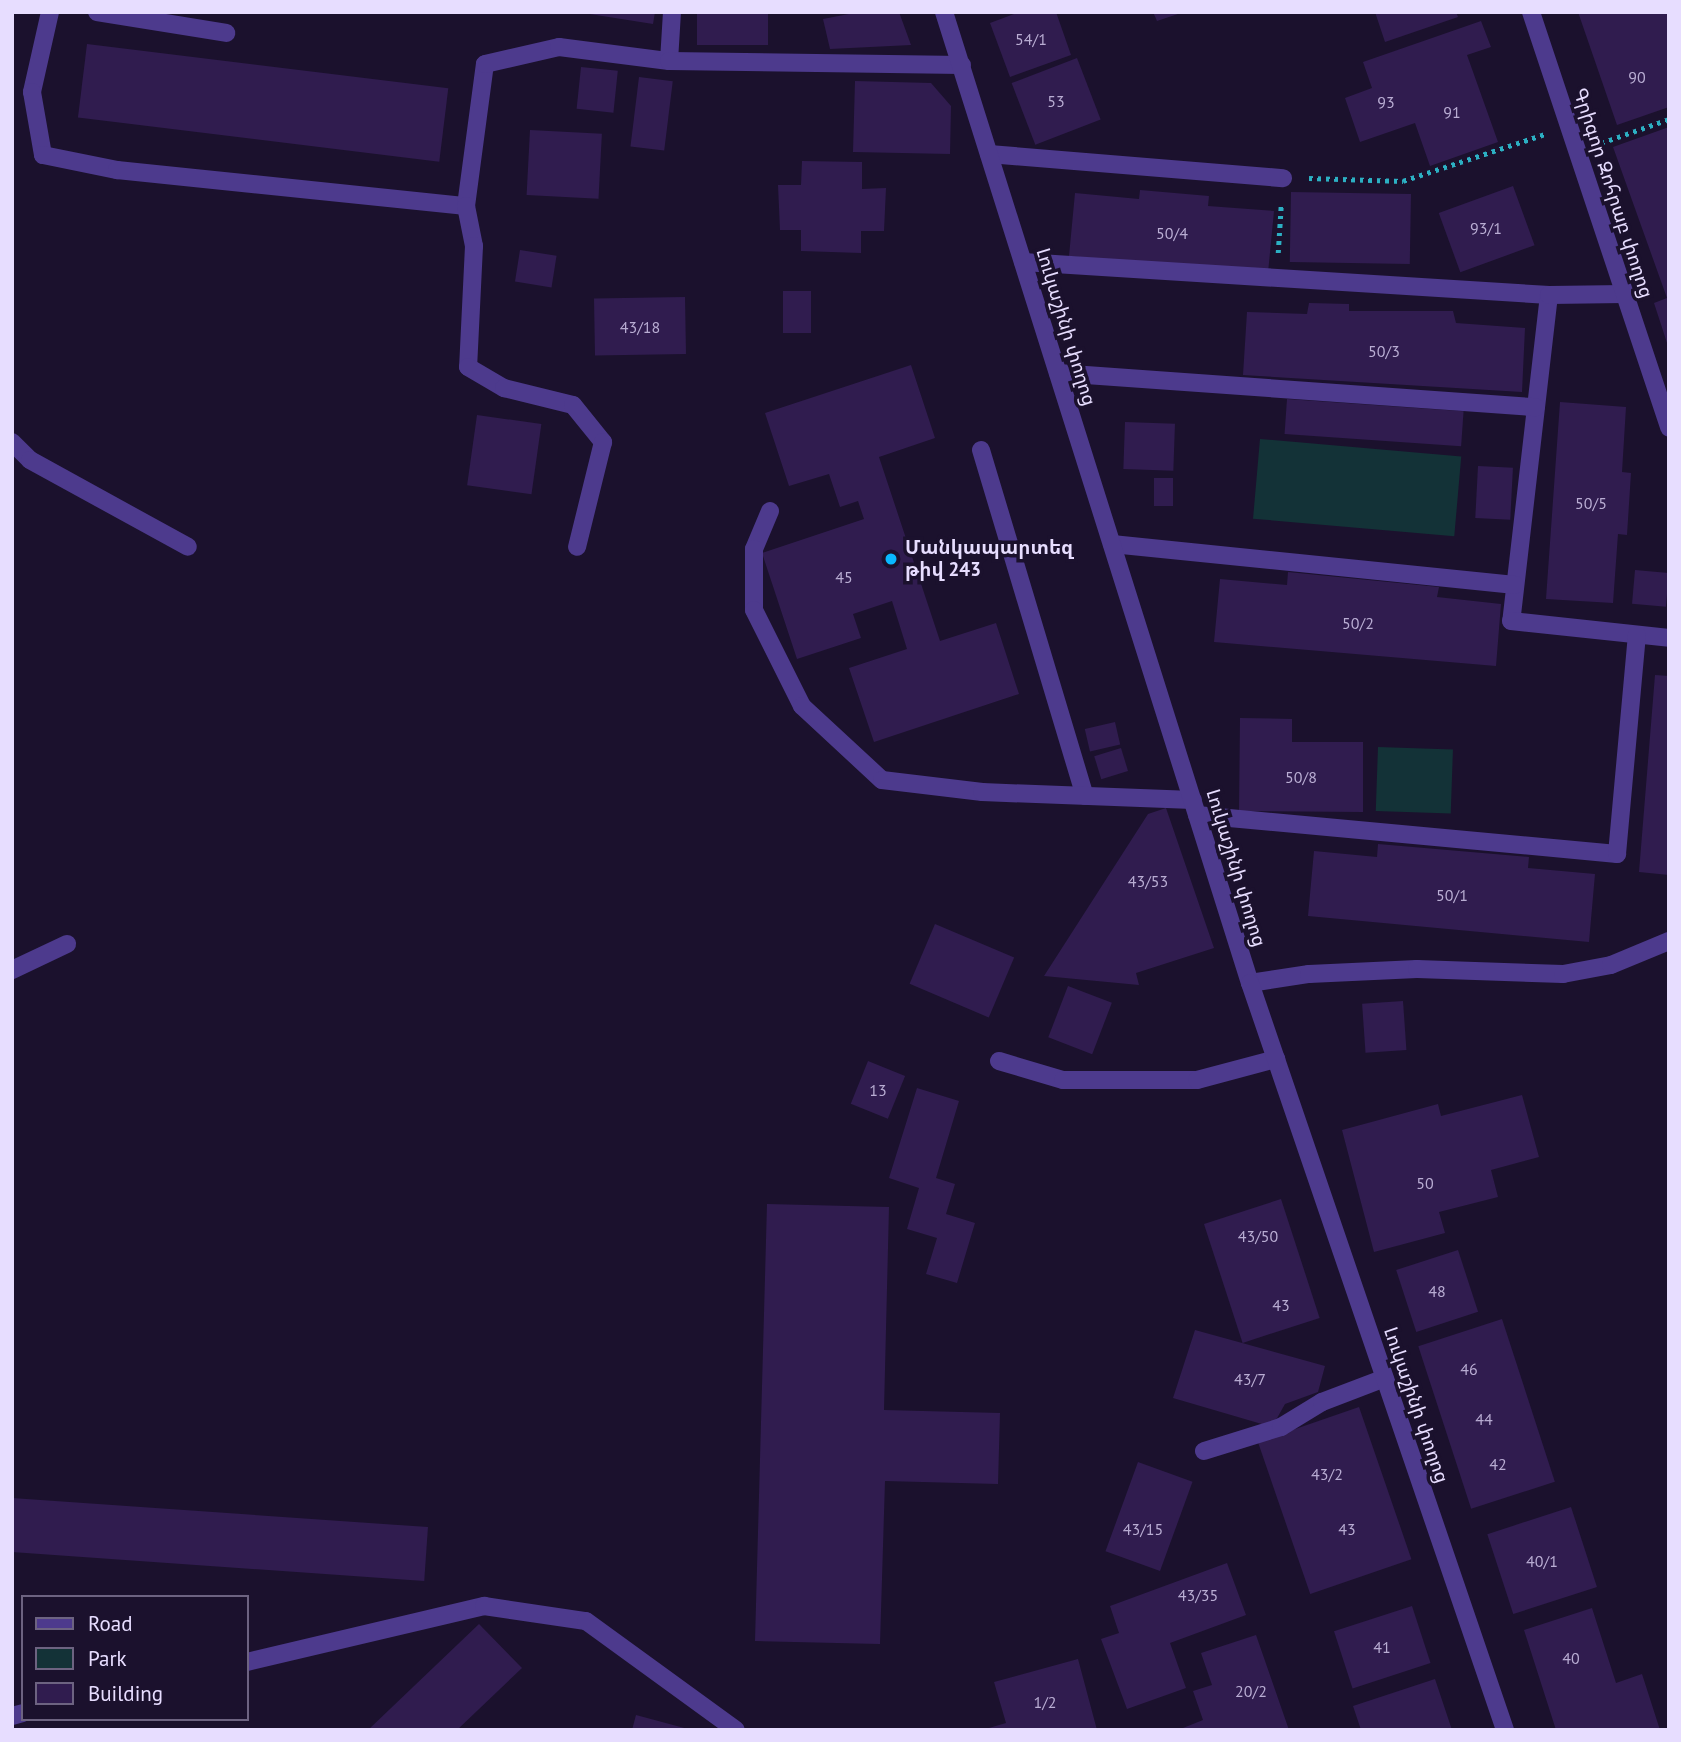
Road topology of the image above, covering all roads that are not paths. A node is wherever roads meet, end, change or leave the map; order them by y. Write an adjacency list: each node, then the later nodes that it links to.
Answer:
1 (50, 12): 11 (street)
2 (97, 12): 6 (street)
3 (672, 12): 7 (street)
4 (944, 12): 8 (street, Լուկաշինի փողոց)
5 (1531, 12): 13 (street, Գրիգոր Զոհրաբ փողոց)
6 (226, 33)
7 (669, 61): 8 (street); 11 (street)
8 (962, 65): 9 (street, Լուկաշինի փողոց)
9 (989, 154): 10 (street); 12 (street, Լուկաշինի փողոց)
10 (1283, 178)
11 (466, 206): 23 (street)
12 (1023, 262): 14 (street); 15 (street, Լուկաշինի փողոց)
13 (1624, 294): 14 (street); 17 (street, Գրիգոր Զոհրաբ փողոց)
14 (1549, 295): 16 (street)
15 (1058, 373): 16 (street); 21 (street, Լուկաշինի փողոց)
16 (1536, 407): 24 (street)
17 (1669, 428)
18 (12, 442): 22 (street)
19 (981, 450): 27 (street)
20 (770, 511): 27 (street)
21 (1112, 544): 24 (street); 28 (street, Լուկաշինի փողոց)
22 (188, 547)
23 (577, 547)
24 (1515, 585): 25 (street)
25 (1637, 635): 26 (street); 28 (street)
26 (1669, 638)
27 (1085, 796): 28 (street)
28 (1195, 808): 32 (street, Լուկաշինի փողոց)
29 (1669, 941): 32 (street)
30 (67, 944): 31 (street)
31 (12, 970)
32 (1250, 983): 33 (street, Լուկաշինի փողոց)
33 (1276, 1059): 34 (street); 35 (street, Լուկաշինի փողոց)
34 (999, 1061)
35 (1385, 1378): 36 (street); 39 (street, Լուկաշինի փողոց)
36 (1204, 1451)
37 (248, 1662): 38 (street)
38 (736, 1730)
39 (1505, 1730)

